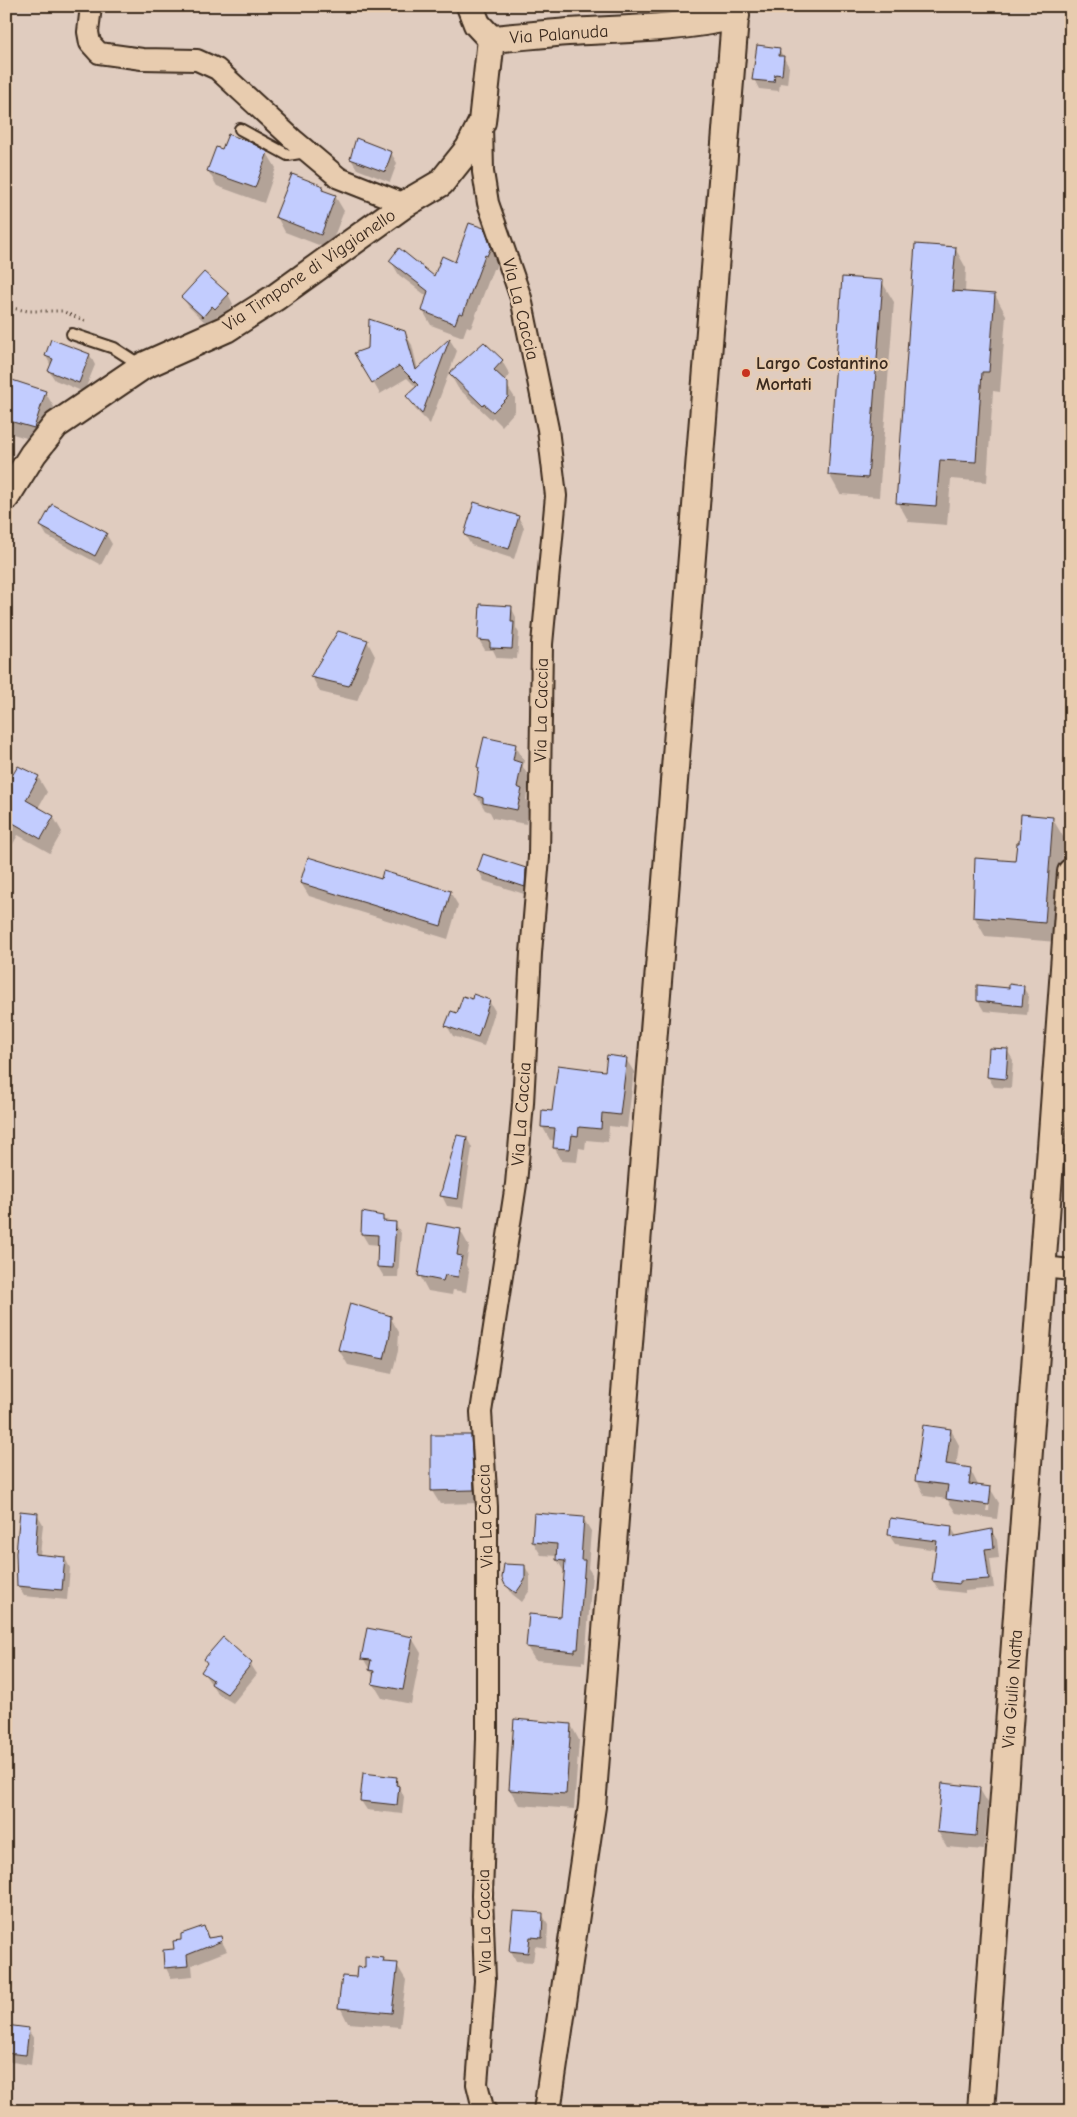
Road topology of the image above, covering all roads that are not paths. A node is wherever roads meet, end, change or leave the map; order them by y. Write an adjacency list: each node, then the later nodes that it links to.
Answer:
1 (91, 6): 7 (street)
2 (470, 6): 4 (street)
3 (736, 11): 4 (street, Via Palanuda); 16 (street)
4 (491, 39): 5 (street, Via Palanuda)
5 (482, 122): 8 (street, Via Palanuda); 15 (street, Via La Caccia)
6 (240, 129): 7 (lane)
7 (307, 151): 8 (street)
8 (405, 204): 10 (street, Via Timpone di Viggianello)
9 (72, 334): 10 (lane)
10 (143, 366): 11 (street, Via Timpone di Viggianello)
11 (6, 497)
12 (1071, 872): 13 (street, Via Giulio Natta)
13 (1043, 1267): 14 (street); 17 (street, Via Giulio Natta)
14 (1071, 1270)
15 (486, 2111)
16 (547, 2111)
17 (981, 2111)

